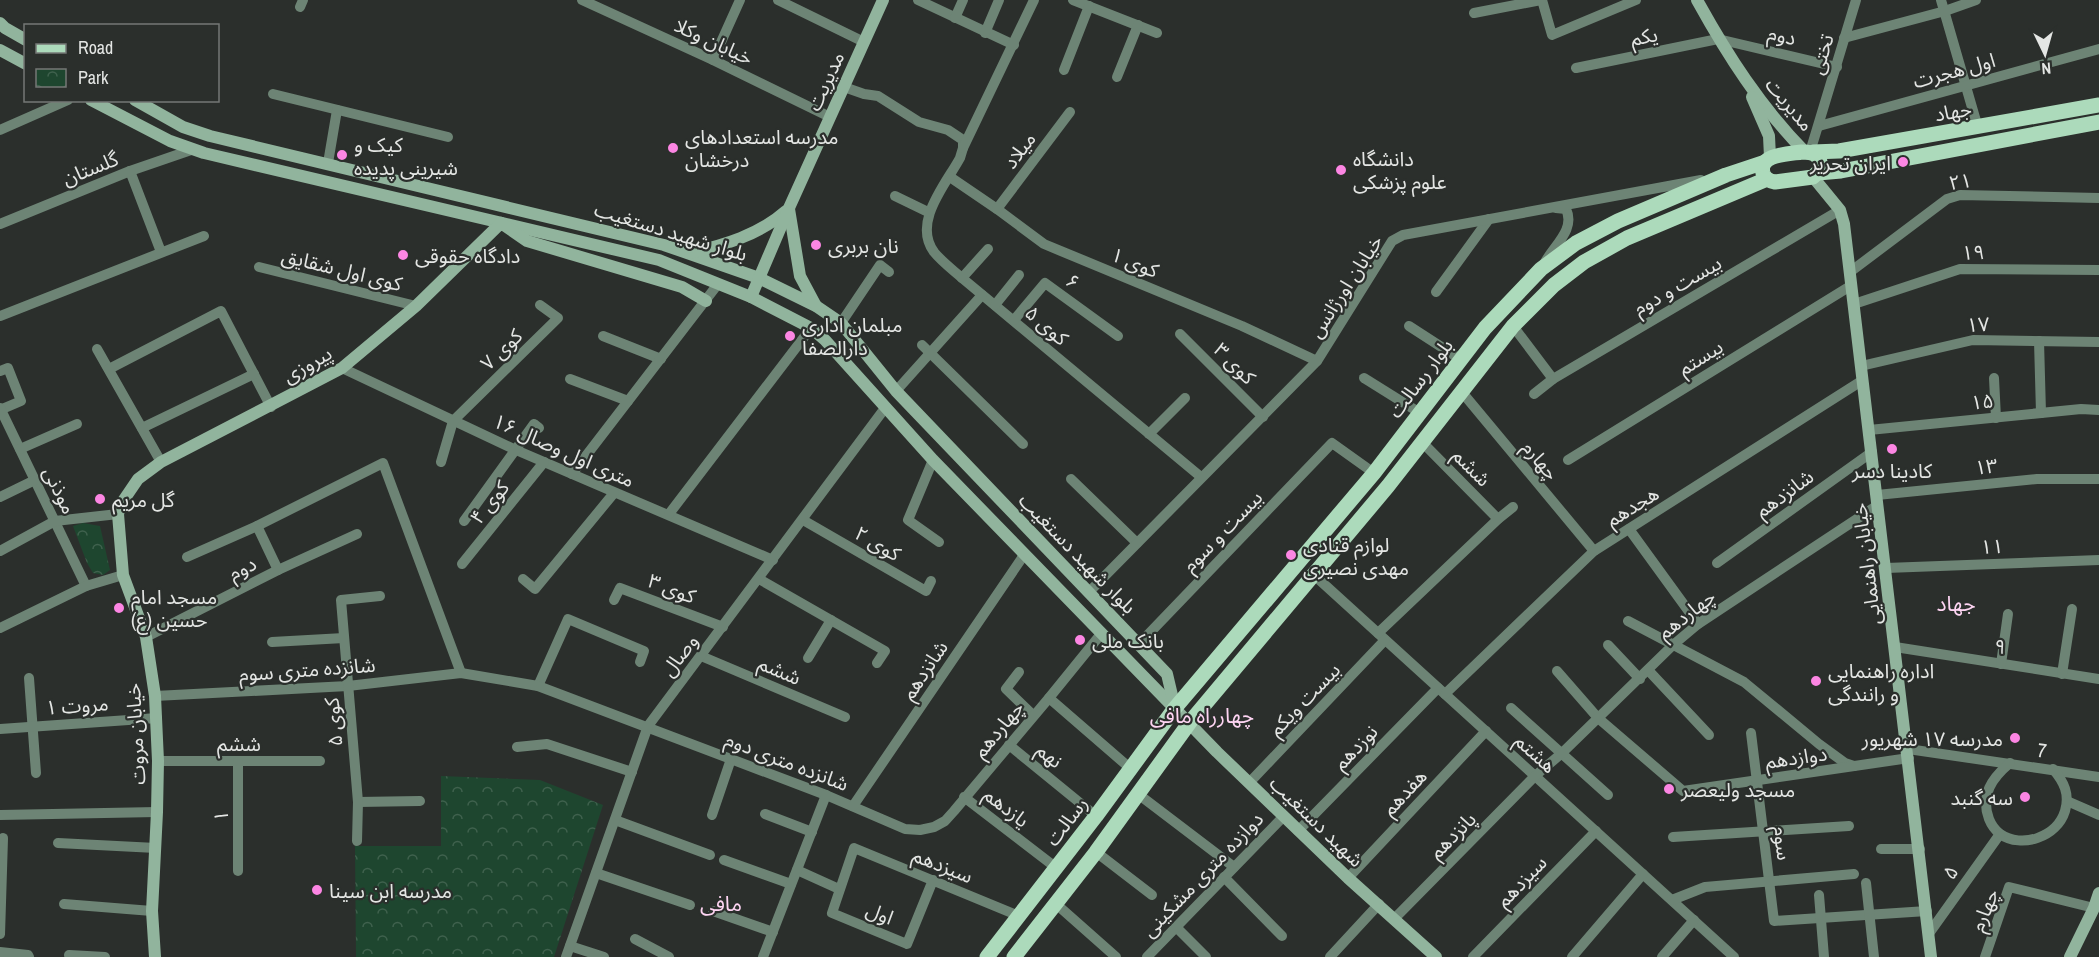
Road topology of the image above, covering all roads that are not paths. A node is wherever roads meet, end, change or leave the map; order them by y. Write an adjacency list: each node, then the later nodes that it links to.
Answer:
1 (582, 0): 32 (street, خیابان وکلا)
2 (740, 0): 32 (street)
3 (778, 0): 28 (street)
4 (883, 0): 28 (main road, مدیریت)
5 (918, 0): 20 (street)
6 (963, 0): 20 (street)
7 (999, 0): 23 (street)
8 (1034, 0): 29 (street)
9 (1073, 0): 17 (street)
10 (1541, 0): 16 (street); 19 (street)
11 (1636, 0): 16 (street)
12 (1697, 0): 27 (main road, مدیریت)
13 (1856, 0): 25 (street, تختی)
14 (1941, 0): 18 (street)
15 (1976, 0): 18 (street)
16 (1623, 3)
17 (1089, 6): 22 (street); 36 (street)
18 (1945, 11): 25 (street); 39 (street)
19 (1474, 12)
20 (955, 18): 23 (street)
21 (0, 23): 26 (main road)
22 (1138, 26): 24 (street); 37 (street)
23 (985, 33): 29 (street)
24 (1157, 33)
25 (1844, 38): 34 (street, تختی)
26 (24, 39)
27 (1719, 39): 34 (street, دوم); 35 (street, یکم); 38 (main road, مدیریت)
28 (864, 42): 40 (main road, مدیریت)
29 (1014, 45): 54 (street)
30 (2099, 49): 39 (street, اول هجرت)
31 (0, 50): 33 (main road)
32 (713, 60): 48 (street, خیابان وکلا)
33 (24, 63)
34 (1837, 67): 50 (street, تختی)
35 (1576, 68)
36 (1064, 70)
37 (1117, 77)
38 (1745, 82): 57 (main road, مدیریت); 58 (main road, مدیریت)
39 (1966, 86): 50 (street, اول هجرت); 51 (street)
40 (844, 87): 48 (main road, مدیریت); 54 (street)
41 (273, 93): 46 (street)
42 (63, 102): 52 (street)
43 (95, 102): 55 (main road, بلوار شهید دستغیب)
44 (139, 102): 59 (main road, بلوار شهید دستغیب)
45 (2099, 105): 51 (main road, جهاد)
46 (337, 110): 53 (street); 59 (street)
47 (1070, 112): 70 (street, میلاد)
48 (830, 117): 68 (main road, مدیریت)
49 (2099, 122): 61 (main road, جهاد)
50 (1819, 126): 57 (street, تختی)
51 (1978, 128): 56 (main road, جهاد)
52 (0, 130)
53 (448, 137)
54 (963, 148): 64 (street)
55 (194, 150): 60 (street, گلستان); 74 (main road, بلوار شهید دستغیب)
56 (1839, 151): 57 (main road, جهاد); 61 (main road)
57 (1809, 152): 58 (main road, جهاد); 63 (main road)
58 (1767, 160): 62 (main road, بلوار رسالت); 65 (main road)
59 (328, 163): 79 (main road, بلوار شهید دستغیب)
60 (130, 171): 75 (street, گلستان); 78 (street)
61 (1841, 171): 63 (main road, جهاد)
62 (1726, 175): 69 (street, خیابان اورژانس); 81 (main road, بلوار رسالت)
63 (1816, 175): 65 (main road, جهاد); 71 (main road, خیابان راهنمایی)
64 (950, 177): 70 (street, کوی ۱); 72 (street)
65 (1767, 179): 102 (main road, بلوار رسالت)
66 (895, 196): 72 (street)
67 (2099, 198): 87 (street, ۲۱)
68 (789, 208): 79 (main road); 85 (main road, مدیریت); 97 (main road)
69 (1552, 208): 73 (street, خیابان اورژانس); 81 (street)
70 (997, 209): 115 (street, کوی ۱)
71 (1840, 210): 87 (main road, خیابان راهنمایی); 124 (street, بیست و دوم)
72 (928, 212): 86 (street, کوی ۵)
73 (1489, 219): 89 (street); 115 (street, خیابان اورژانس)
74 (501, 223): 88 (main road, بلوار شهید دستغیب); 92 (main road); 96 (main road, پیروزی)
75 (0, 224)
76 (204, 236): 78 (street)
77 (988, 249): 86 (street)
78 (161, 252): 98 (street)
79 (689, 254): 85 (main road, بلوار شهید دستغیب)
80 (259, 267): 96 (street, کوی اول شقایق)
81 (1541, 269): 104 (main road, بلوار رسالت)
82 (2099, 270): 93 (street, ۱۹)
83 (889, 272): 100 (street)
84 (1019, 275): 95 (street)
85 (759, 278): 91 (main road, مدیریت); 97 (main road, بلوار شهید دستغیب)
86 (962, 278): 90 (street, کوی ۵)
87 (1851, 279): 93 (main road, خیابان راهنمایی); 151 (street, بیستم)
88 (718, 284): 91 (main road, بلوار شهید دستغیب); 92 (street)
89 (1436, 292)
90 (982, 295): 95 (street, کوی ۵); 112 (street)
91 (751, 297): 103 (main road, بلوار شهید دستغیب)
92 (706, 301): 113 (street)
93 (1854, 304): 116 (main road, خیابان راهنمایی)
94 (540, 305): 139 (street, کوی ۷)
95 (995, 305): 99 (street, کوی ۵)
96 (416, 306): 117 (main road, پیروزی)
97 (816, 306): 100 (main road, بلوار شهید دستغیب)
98 (0, 316)
99 (1014, 320): 107 (street, ۶); 144 (street, کوی ۵)
100 (841, 323): 126 (main road, بلوار شهید دستغیب)
101 (1409, 326): 114 (street)
102 (1513, 326): 109 (main road, بلوار رسالت); 124 (street)
103 (811, 328): 132 (main road, بلوار شهید دستغیب); 167 (street)
104 (1485, 328): 109 (main road); 114 (main road, بلوار رسالت)
105 (1180, 334): 137 (street, کوی ۳)
106 (603, 336): 113 (street)
107 (1118, 336)
108 (2039, 341): 110 (street, ۱۷); 116 (street, ۱۷); 136 (street)
109 (1499, 342): 127 (main road, بلوار رسالت)
110 (2099, 342)
111 (98, 349): 118 (street)
112 (927, 349): 126 (street); 146 (street)
113 (661, 359): 130 (street)
114 (1460, 359): 135 (main road, بلوار رسالت)
115 (1317, 361): 137 (street, خیابان اورژانس)
116 (1862, 366): 125 (main road, خیابان راهنمایی)
117 (342, 368): 131 (main road, پیروزی); 139 (street, ۱۶ متری اول وصال)
118 (109, 369): 120 (street); 141 (street)
119 (0, 371): 133 (street)
120 (254, 374): 131 (street); 141 (street)
121 (1364, 378): 135 (street)
122 (1994, 378): 138 (street)
123 (570, 379): 130 (street)
124 (1554, 379): 128 (street, بیست و دوم)
125 (1863, 380): 143 (main road, خیابان راهنمایی); 173 (street, هجدهم)
126 (896, 391): 132 (main road); 193 (main road, بلوار شهید دستغیب)
127 (1461, 392): 145 (main road, بلوار رسالت); 178 (street, چهارم)
128 (1534, 394)
129 (1185, 398): 144 (street)
130 (628, 401): 156 (street)
131 (271, 406): 152 (main road, پیروزی)
132 (885, 408): 150 (main road, بلوار شهید دستغیب); 169 (street, وصال)
133 (0, 409): 147 (street, موذنی)
134 (2099, 410): 136 (street, ۱۵)
135 (1420, 413): 155 (main road, بلوار رسالت)
136 (2041, 413): 138 (street, ۱۵)
137 (1263, 417): 157 (street, خیابان اورژانس)
138 (1996, 418): 143 (street, ۱۵)
139 (453, 421): 148 (street, ۱۶ متری اول وصال); 153 (street)
140 (77, 424): 147 (street)
141 (142, 428): 152 (street)
142 (539, 428): 148 (street)
143 (1869, 430): 149 (main road, خیابان راهنمایی)
144 (1149, 434): 157 (street, کوی ۵)
145 (1421, 441): 161 (main road, بلوار رسالت); 168 (street, ششم)
146 (1023, 444)
147 (20, 449): 160 (street, موذنی)
148 (516, 450): 154 (street, ۱۶ متری اول وصال); 171 (street)
149 (1872, 452): 164 (main road, خیابان راهنمایی); 183 (street, شانزدهم)
150 (933, 460): 175 (street); 179 (main road, بلوار شهید دستغیب)
151 (1568, 460)
152 (161, 462): 166 (main road, پیروزی)
153 (441, 462)
154 (544, 462): 156 (street, ۱۶ متری اول وصال); 184 (street, کوی ۴)
155 (1374, 473): 161 (main road); 208 (street, بیست و سوم); 230 (main road, بلوار رسالت)
156 (572, 474): 162 (street, ۱۶ متری اول وصال)
157 (1201, 477): 176 (street, خیابان اورژانس)
158 (1071, 479): 176 (street)
159 (2099, 479): 164 (street, ۱۳)
160 (35, 480): 163 (street); 170 (street, موذنی)
161 (1388, 486): 187 (main road, بلوار رسالت)
162 (614, 493): 167 (street, ۱۶ متری اول وصال); 189 (street)
163 (0, 497)
164 (1878, 500): 185 (main road, خیابان راهنمایی); 200 (street, چهاردهم)
165 (1514, 507): 168 (street, بیست ویکم)
166 (118, 514): 170 (street); 188 (main road, خیابان مروت)
167 (669, 514): 181 (street, ۱۶ متری اول وصال)
168 (1498, 519): 205 (street, بیست ویکم)
169 (803, 520): 181 (street, وصال); 191 (street, کوی ۲)
170 (55, 521): 177 (street); 192 (street, موذنی)
171 (464, 521)
172 (257, 526): 180 (street); 186 (street); 220 (street)
173 (1629, 529): 178 (street, هجدهم); 200 (street)
174 (357, 534): 186 (street, دوم)
175 (939, 542)
176 (1137, 543): 193 (street, خیابان اورژانس)
177 (0, 551)
178 (1594, 551): 227 (street, هجدهم)
179 (1024, 555): 203 (main road, بلوار شهید دستغیب); 268 (street, شانزدهم)
180 (187, 557)
181 (773, 560): 190 (street, وصال)
182 (2099, 560): 185 (street, ۱۱)
183 (1717, 563)
184 (462, 564)
185 (1886, 568): 211 (main road, خیابان راهنمایی)
186 (278, 570): 204 (street, دوم)
187 (1314, 574): 205 (street, هشتم); 236 (main road, بلوار رسالت)
188 (123, 576): 192 (street); 204 (main road, خیابان مروت)
189 (523, 579)
190 (759, 579): 198 (street); 201 (street, وصال)
191 (931, 581)
192 (86, 586): 202 (street)
193 (1089, 592): 208 (main road, بلوار شهید دستغیب)
194 (380, 596): 206 (street, کوی ۵)
195 (614, 600): 201 (street, کوی ۳)
196 (2072, 609): 221 (street)
197 (2008, 614): 216 (street)
198 (831, 620): 213 (street); 215 (street)
199 (1628, 621): 210 (street)
200 (1698, 624): 210 (street, چهاردهم)
201 (723, 627): 212 (street, وصال)
202 (0, 628)
203 (1101, 634): 229 (street, چهاردهم); 230 (main road, بلوار شهید دستغیب)
204 (146, 637): 228 (main road, خیابان مروت)
205 (1381, 637): 227 (street, هشتم); 260 (street, بیست ویکم)
206 (344, 638): 207 (street); 225 (street, کوی ۵)
207 (272, 642)
208 (1138, 644): 230 (main road, بلوار شهید دستغیب)
209 (1608, 645): 223 (street)
210 (1672, 645): 217 (street, چهاردهم); 252 (street)
211 (1896, 647): 216 (street, ۹); 246 (main road, خیابان راهنمایی)
212 (701, 656): 233 (street, ششم); 238 (street, وصال)
213 (808, 658)
214 (640, 662): 226 (street)
215 (877, 663)
216 (2001, 664): 221 (street, ۹)
217 (1648, 670): 223 (street, چهاردهم); 242 (street)
218 (1557, 671): 235 (street, دوازدهم)
219 (1020, 672): 232 (street)
220 (461, 673): 225 (street, شانزده متری سوم); 226 (street, شانزده متری سوم)
221 (2062, 674): 224 (street, ۹)
222 (29, 678): 237 (street)
223 (1640, 679): 235 (street, چهاردهم)
224 (2099, 679)
225 (348, 686): 228 (street, شانزده متری سوم); 267 (street, کوی ۵)
226 (538, 686): 238 (street, شانزده متری سوم)
227 (1442, 691): 240 (street, هشتم); 279 (street, نوزدهم)
228 (155, 696): 234 (main road, خیابان مروت)
229 (1049, 698): 232 (street, چهاردهم); 253 (street)
230 (1175, 708): 236 (main road, شهید دستغیب); 253 (main road, رسالت)
231 (1511, 708): 245 (street)
232 (1033, 715): 243 (street, چهاردهم)
233 (845, 717)
234 (157, 718): 237 (street, مروت ۱); 248 (main road, خیابان مروت)
235 (1598, 718): 245 (street, چهاردهم); 259 (street, دوازدهم)
236 (1190, 723): 260 (main road, شهید دستغیب); 261 (main road)
237 (32, 726): 239 (street, مروت ۱); 256 (street)
238 (648, 726): 247 (street, شانزده متری دوم); 255 (street, وصال)
239 (0, 729)
240 (1486, 731): 257 (street, هشتم); 303 (street, هفدهم)
241 (1751, 733): 259 (street, سوم)
242 (1709, 735)
243 (1009, 745): 264 (street, چهاردهم); 274 (street, نهم)
244 (517, 747): 255 (street)
245 (1562, 753): 257 (street, چهاردهم); 263 (street)
246 (1908, 753): 251 (street, 7); 252 (street, دوازدهم); 290 (main road, خیابان راهنمایی)
247 (731, 759): 262 (street, شانزده متری دوم); 272 (street)
248 (158, 761): 250 (street, ششم); 269 (main road, خیابان مروت)
249 (320, 761): 250 (street, ششم)
250 (238, 762): 297 (street, ۱)
251 (2010, 763): 254 (street, 7); 283 (street)
252 (1858, 767): 259 (street, دوازدهم)
253 (1131, 769): 274 (main road, رسالت)
254 (2053, 769): 258 (street, 7); 266 (street)
255 (632, 772): 276 (street, وصال)
256 (36, 773)
257 (1535, 776): 280 (street, هشتم); 324 (street, پانزدهم)
258 (2099, 777)
259 (1757, 781): 282 (street, سوم)
260 (1249, 783): 275 (main road, شهید دستغیب)
261 (1138, 794): 291 (main road); 295 (street)
262 (826, 795): 268 (street, شانزده متری دوم); 281 (street)
263 (1608, 795)
264 (964, 796): 278 (street, چهاردهم); 294 (street, یازدهم)
265 (420, 801): 267 (street)
266 (2067, 801): 273 (street); 283 (street)
267 (358, 802): 286 (street, کوی ۵)
268 (853, 806): 278 (street, شانزده متری دوم)
269 (158, 813): 271 (street); 288 (main road, خیابان مروت)
270 (765, 814): 281 (street)
271 (0, 815)
272 (712, 815)
273 (2099, 815)
274 (1096, 816): 294 (main road, رسالت)
275 (1283, 817): 279 (main road, شهید دستغیب); 295 (street, دوازده متری مشکینی)
276 (615, 820): 292 (street); 298 (street, وصال)
277 (1849, 826): 282 (street)
278 (912, 831)
279 (1298, 831): 303 (main road, شهید دستغیب)
280 (1596, 831): 299 (street, هشتم); 349 (street, سیزدهم)
281 (812, 832): 296 (street)
282 (1763, 833): 284 (street); 305 (street, سوم)
283 (2000, 834): 328 (street, ۵)
284 (1673, 837)
285 (3, 838): 329 (street)
286 (357, 841)
287 (58, 843): 288 (street)
288 (156, 848): 318 (main road, خیابان مروت)
289 (1881, 849): 290 (street)
290 (1920, 849): 320 (main road, خیابان راهنمایی)
291 (1096, 852): 301 (main road); 310 (street)
292 (710, 855)
293 (724, 860): 307 (street)
294 (1058, 865): 301 (main road); 322 (main road, رسالت)
295 (1234, 867): 302 (street, دوازده متری مشکینی)
296 (797, 870): 307 (street); 308 (street)
297 (238, 871)
298 (596, 873): 316 (street); 332 (street, وصال)
299 (1643, 874): 312 (street, هشتم); 350 (street)
300 (1854, 874): 305 (street)
301 (1075, 877): 313 (main road)
302 (1224, 877): 326 (street, دوازده متری مشکینی); 330 (street)
303 (1348, 878): 315 (main road, شهید دستغیب)
304 (933, 880): 308 (street, سیزدهم); 308 (street, اول); 322 (street, سیزدهم)
305 (1769, 881): 312 (street); 323 (street, سوم)
306 (1866, 883): 321 (street)
307 (791, 884): 327 (street)
308 (839, 889)
309 (2099, 893): 317 (main road)
310 (1152, 895)
311 (1818, 895): 323 (street)
312 (1672, 900): 325 (street, هشتم)
313 (1055, 903): 344 (main road); 345 (street)
314 (64, 904): 318 (street)
315 (1379, 904): 324 (main road, شهید دستغیب); 348 (street)
316 (690, 905)
317 (2094, 908): 356 (street, چهارم); 357 (main road)
318 (152, 911): 338 (main road, خیابان مروت)
319 (713, 911): 327 (street)
320 (1927, 911): 321 (street); 328 (main road, خیابان راهنمایی)
321 (1870, 915): 323 (street); 354 (street)
322 (1019, 916): 343 (main road, رسالت)
323 (1821, 918): 353 (street)
324 (1394, 919): 335 (main road, شهید دستغیب)
325 (1694, 920): 351 (street); 352 (street, هشتم)
326 (1176, 927): 346 (street, دوازده متری مشکینی); 347 (street)
327 (773, 932): 342 (street)
328 (1930, 932): 355 (main road, خیابان راهنمایی)
329 (0, 934)
330 (1282, 936)
331 (635, 939): 341 (street)
332 (570, 946): 339 (street, وصال); 340 (street)
333 (0, 952): 336 (street)
334 (69, 955): 337 (street)
335 (1433, 956)
336 (29, 957)
337 (105, 957)
338 (155, 957)
339 (566, 957)
340 (604, 957)
341 (669, 957)
342 (763, 957)
343 (987, 957)
344 (1014, 957)
345 (1116, 957)
346 (1146, 957)
347 (1206, 957)
348 (1330, 957)
349 (1473, 957)
350 (1572, 957)
351 (1662, 957)
352 (1734, 957)
353 (1824, 957)
354 (1874, 957)
355 (1931, 957)
356 (1985, 957)
357 (2070, 957)

